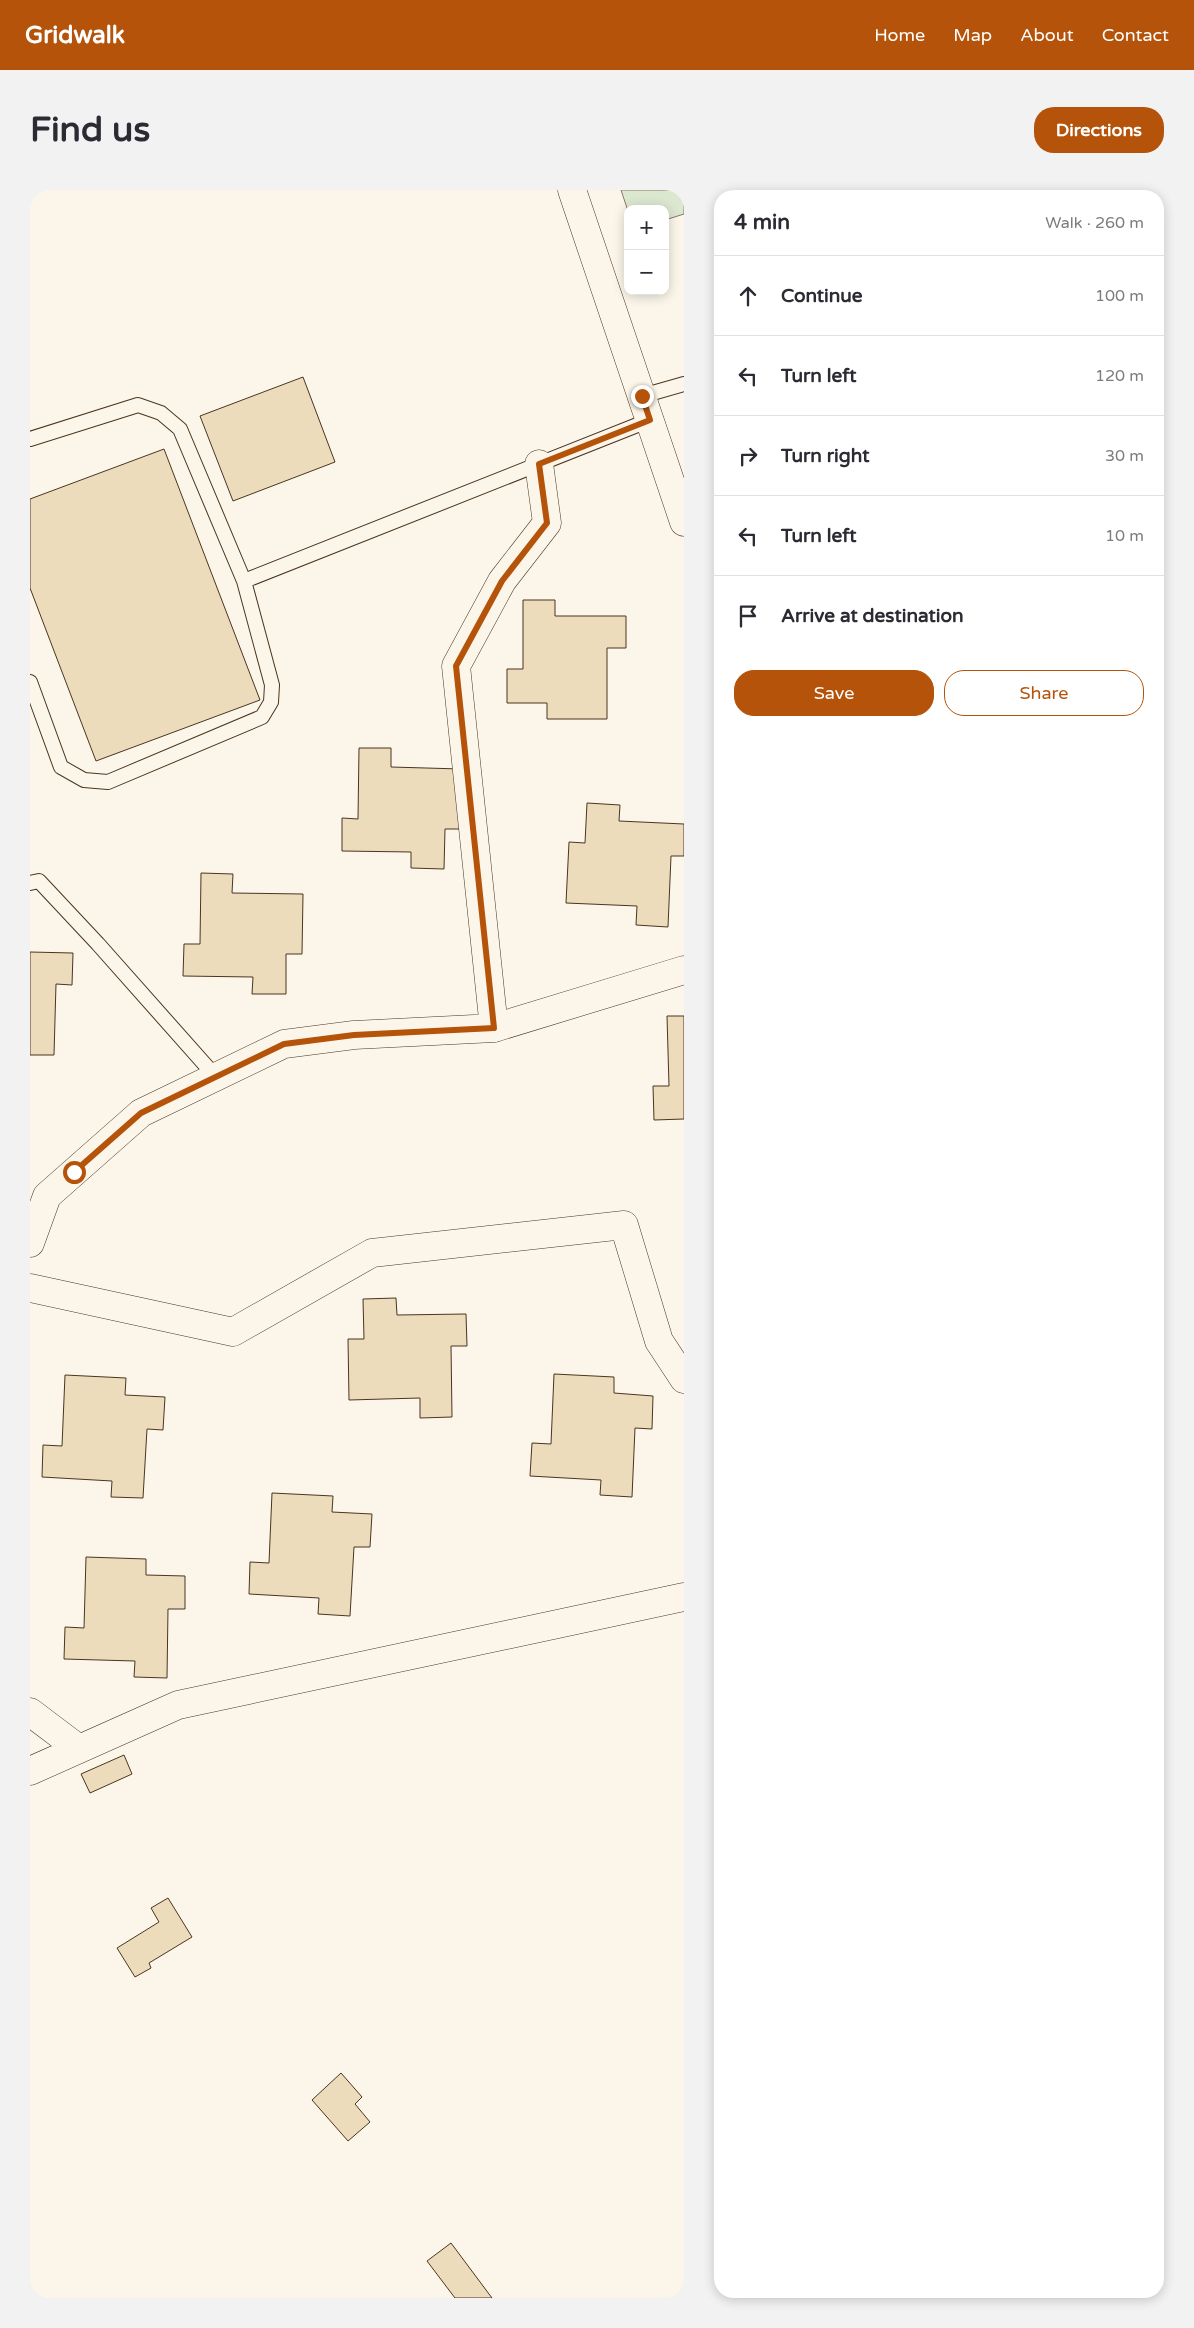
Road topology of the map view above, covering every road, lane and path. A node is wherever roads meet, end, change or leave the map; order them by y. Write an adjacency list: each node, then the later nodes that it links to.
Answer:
1 (572, 190): 3 (street)
2 (684, 384): 3 (lane)
3 (646, 408): 5 (lane); 6 (street)
4 (30, 439): 7 (lane)
5 (539, 464): 7 (lane); 11 (street)
6 (684, 522)
7 (244, 581): 8 (lane)
8 (30, 682)
9 (30, 883): 12 (lane)
10 (684, 970): 11 (street)
11 (494, 1028): 12 (street)
12 (216, 1077): 13 (street)
13 (30, 1243)
14 (30, 1288): 15 (street)
15 (684, 1379)
16 (684, 1596): 18 (street)
17 (30, 1712): 18 (street)
18 (79, 1749): 19 (street)
19 (30, 1771)

